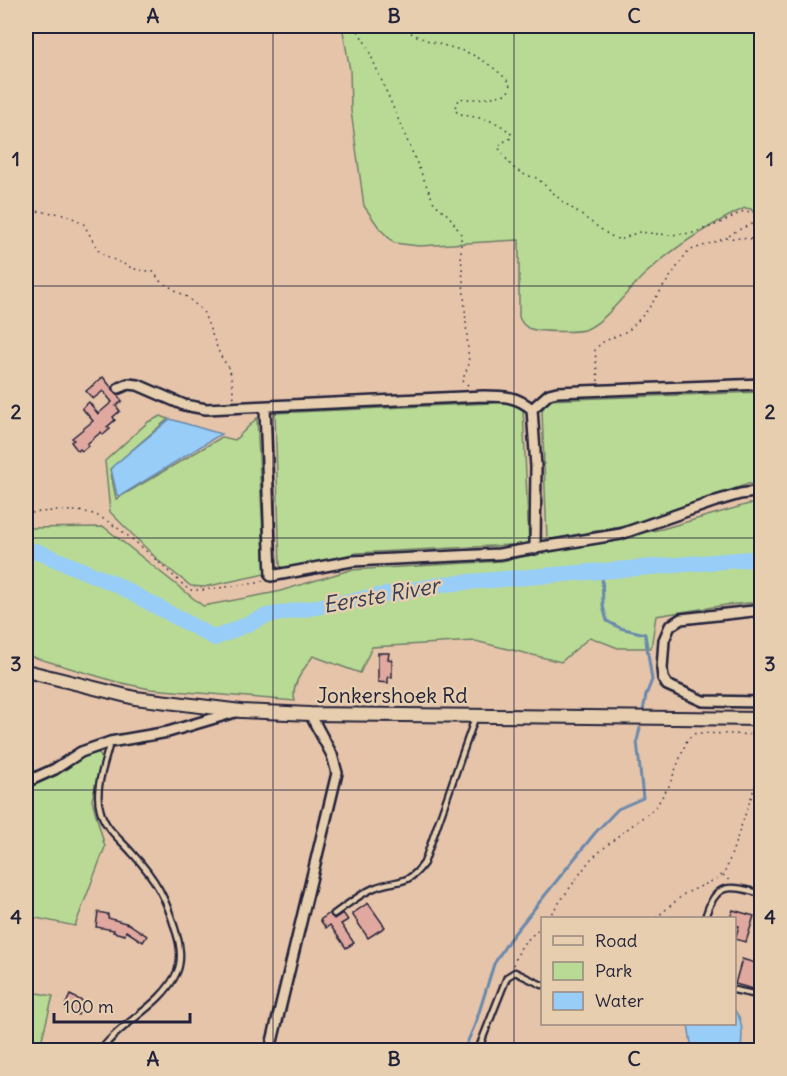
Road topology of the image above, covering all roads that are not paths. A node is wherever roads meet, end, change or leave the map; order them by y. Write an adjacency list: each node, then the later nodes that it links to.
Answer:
1 (762, 384): 4 (street)
2 (119, 388): 3 (street)
3 (265, 406): 4 (street); 6 (street)
4 (532, 409): 6 (street)
5 (762, 491): 6 (street)
6 (535, 549)
7 (762, 610): 9 (street)
8 (26, 670): 10 (street, Jonkershoek Rd)
9 (762, 702)
10 (241, 711): 11 (street, Jonkershoek Rd); 14 (street)
11 (310, 714): 12 (street, Jonkershoek Rd); 23 (street)
12 (476, 715): 13 (street, Jonkershoek Rd); 17 (lane)
13 (762, 719)
14 (110, 742): 15 (street); 22 (lane)
15 (26, 782)
16 (762, 894): 18 (lane)
17 (334, 914)
18 (705, 917)
19 (541, 984): 24 (lane)
20 (736, 990): 21 (lane)
21 (762, 996)
22 (101, 1050)
23 (270, 1050)
24 (478, 1050)

